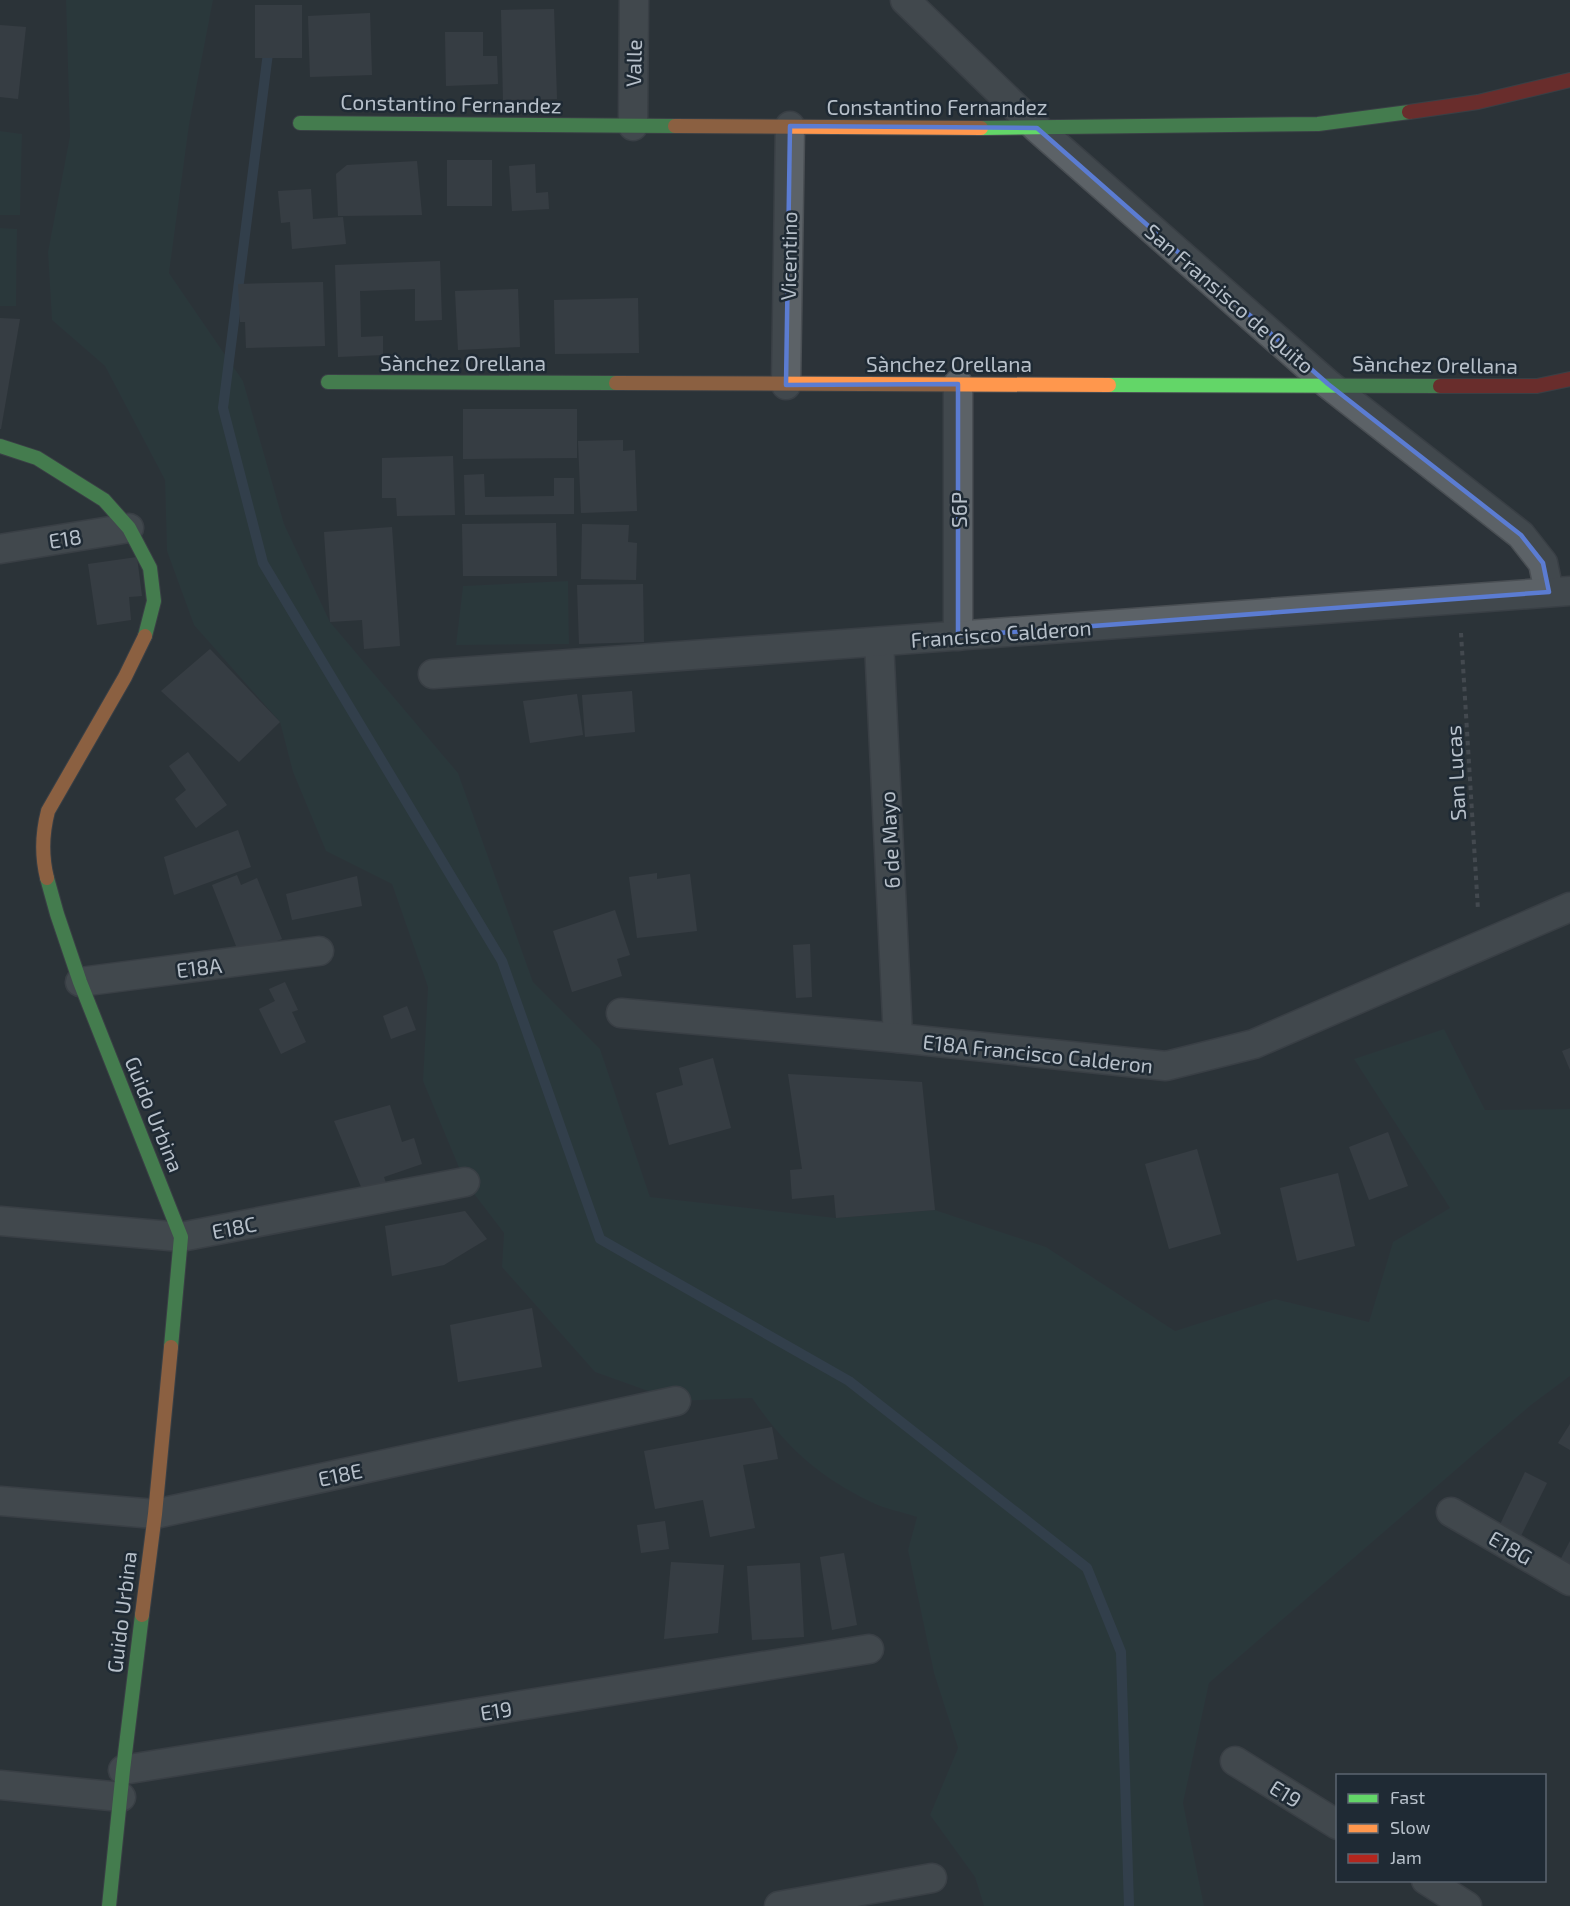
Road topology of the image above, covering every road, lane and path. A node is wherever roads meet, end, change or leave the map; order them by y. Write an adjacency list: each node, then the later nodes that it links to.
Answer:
1 (634, 0): 5 (street, Valle)
2 (905, 0): 7 (street, San Fransisco de Quito)
3 (1570, 80): 7 (street, Constantino Fernandez)
4 (300, 123): 5 (street, Constantino Fernandez)
5 (633, 126): 6 (street, Constantino Fernandez)
6 (790, 126): 7 (street, Constantino Fernandez); 12 (street, Vicentino)
7 (1037, 128): 11 (street, San Fransisco de Quito)
8 (1570, 379): 11 (street, Sànchez Orellana)
9 (328, 382): 12 (street, Sànchez Orellana)
10 (958, 384): 11 (street, Sànchez Orellana); 12 (street, Sànchez Orellana); 18 (street, S6P)
11 (1328, 384): 16 (street, San Fransisco de Quito)
12 (786, 385)
13 (0, 446): 14 (street, Guido Urbina)
14 (129, 528): 15 (street, E18); 24 (street, Guido Urbina)
15 (0, 549)
16 (1559, 592): 17 (street, Francisco Calderon)
17 (1460, 599): 18 (street, Francisco Calderon); 22 (path, San Lucas)
18 (958, 636): 19 (street, Francisco Calderon)
19 (879, 642): 20 (street, Francisco Calderon); 26 (street, 6 de Mayo)
20 (433, 674)
21 (1570, 907): 22 (street, E18A Francisco Calderon)
22 (1480, 945): 26 (street, E18A Francisco Calderon)
23 (319, 951): 24 (street, E18A)
24 (80, 982): 29 (street, Guido Urbina)
25 (621, 1013): 26 (street, E18A Francisco Calderon)
26 (898, 1038)
27 (465, 1182): 29 (street, E18C)
28 (0, 1221): 29 (street, E18C)
29 (181, 1237): 33 (street, Guido Urbina)
30 (676, 1401): 33 (street, E18E)
31 (0, 1501): 33 (street, E18E)
32 (1451, 1512): 34 (street, E18G)
33 (154, 1514): 37 (street, Guido Urbina)
34 (1570, 1581)
35 (868, 1649): 37 (street, E19)
36 (1235, 1761): 39 (street, E19)
37 (122, 1784): 38 (street, E19); 42 (street, Guido Urbina)
38 (0, 1785)
39 (1336, 1824)
40 (932, 1878): 43 (street)
41 (1428, 1882): 44 (street)
42 (109, 1906)
43 (779, 1906)
44 (1467, 1906)

